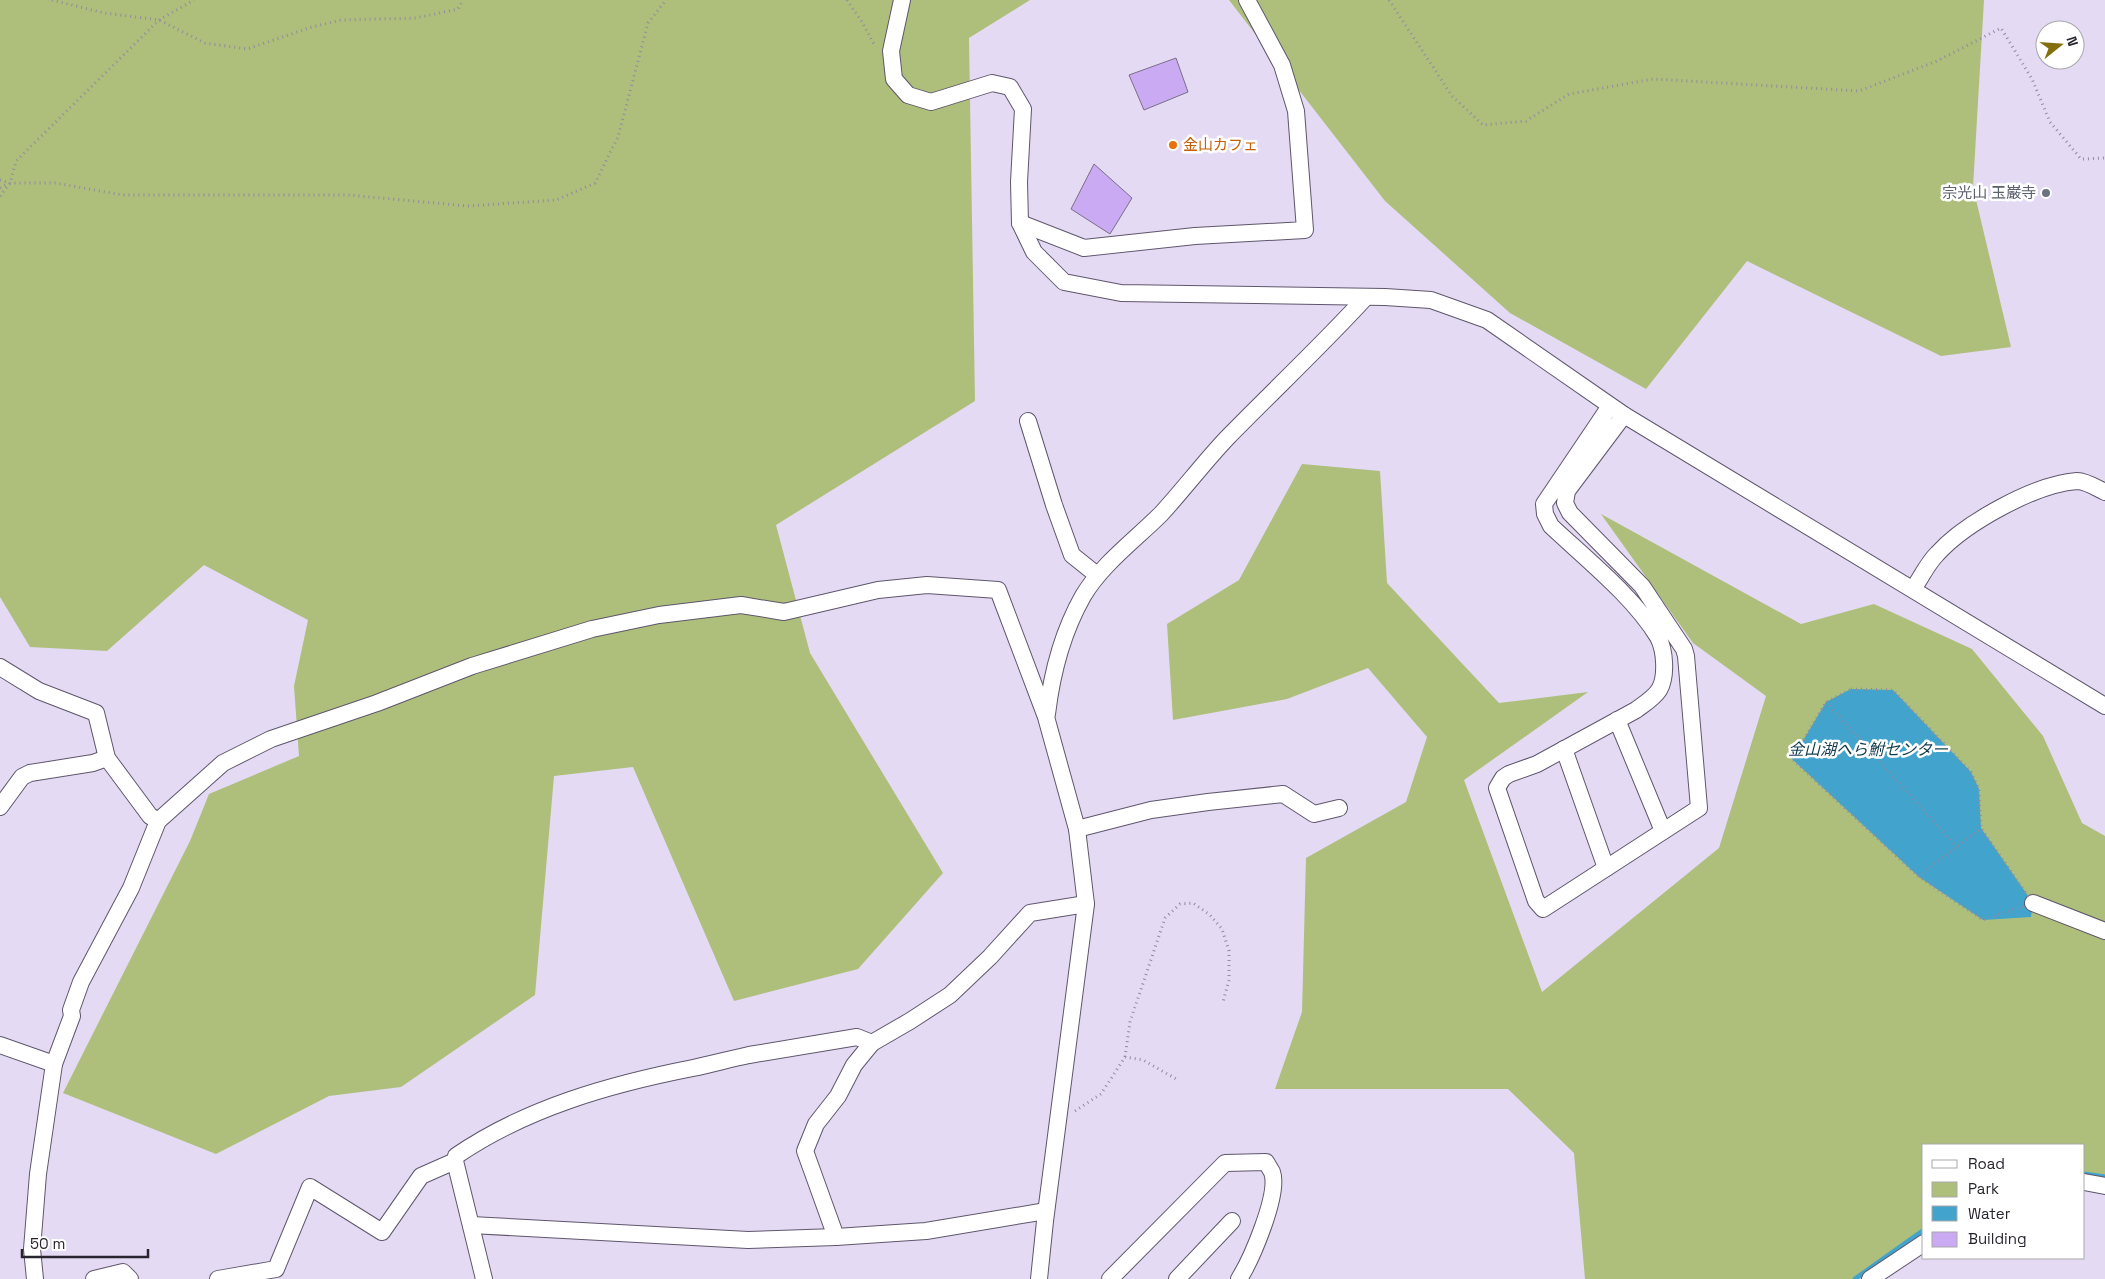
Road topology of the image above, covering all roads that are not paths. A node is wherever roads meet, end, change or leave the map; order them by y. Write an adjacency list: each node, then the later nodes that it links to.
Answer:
1 (902, 0): 3 (street)
2 (1247, 0): 3 (street)
3 (1020, 223): 4 (street)
4 (1366, 297): 5 (street); 8 (street)
5 (1617, 410): 9 (street); 13 (street); 20 (street)
6 (1028, 421): 8 (street)
7 (2105, 492): 9 (street)
8 (1097, 575): 12 (street)
9 (1913, 589): 11 (street)
10 (0, 667): 15 (street)
11 (2105, 706)
12 (1046, 717): 18 (street); 19 (street)
13 (1617, 720): 14 (street); 20 (street)
14 (1564, 749): 21 (street); 21 (street)
15 (107, 758): 16 (street); 18 (street)
16 (0, 807)
17 (1339, 808): 19 (street)
18 (158, 821): 27 (street)
19 (1077, 829): 23 (street)
20 (1663, 832): 21 (street)
21 (1606, 868)
22 (2033, 903): 24 (street)
23 (1086, 904): 25 (street); 31 (street)
24 (2105, 931)
25 (872, 1043): 28 (street); 34 (street)
26 (0, 1045): 27 (street)
27 (54, 1064): 36 (street)
28 (455, 1161): 33 (street); 39 (street)
29 (2085, 1182): 30 (street)
30 (2105, 1186)
31 (1046, 1211): 34 (street); 41 (street)
32 (1232, 1221): 43 (street)
33 (471, 1224): 34 (street); 40 (street)
34 (836, 1238)
35 (1922, 1244): 45 (street)
36 (35, 1279)
37 (94, 1279): 38 (street)
38 (130, 1279)
39 (218, 1279)
40 (484, 1279)
41 (1039, 1279)
42 (1110, 1279): 44 (street)
43 (1177, 1279)
44 (1238, 1279)
45 (1870, 1279)

